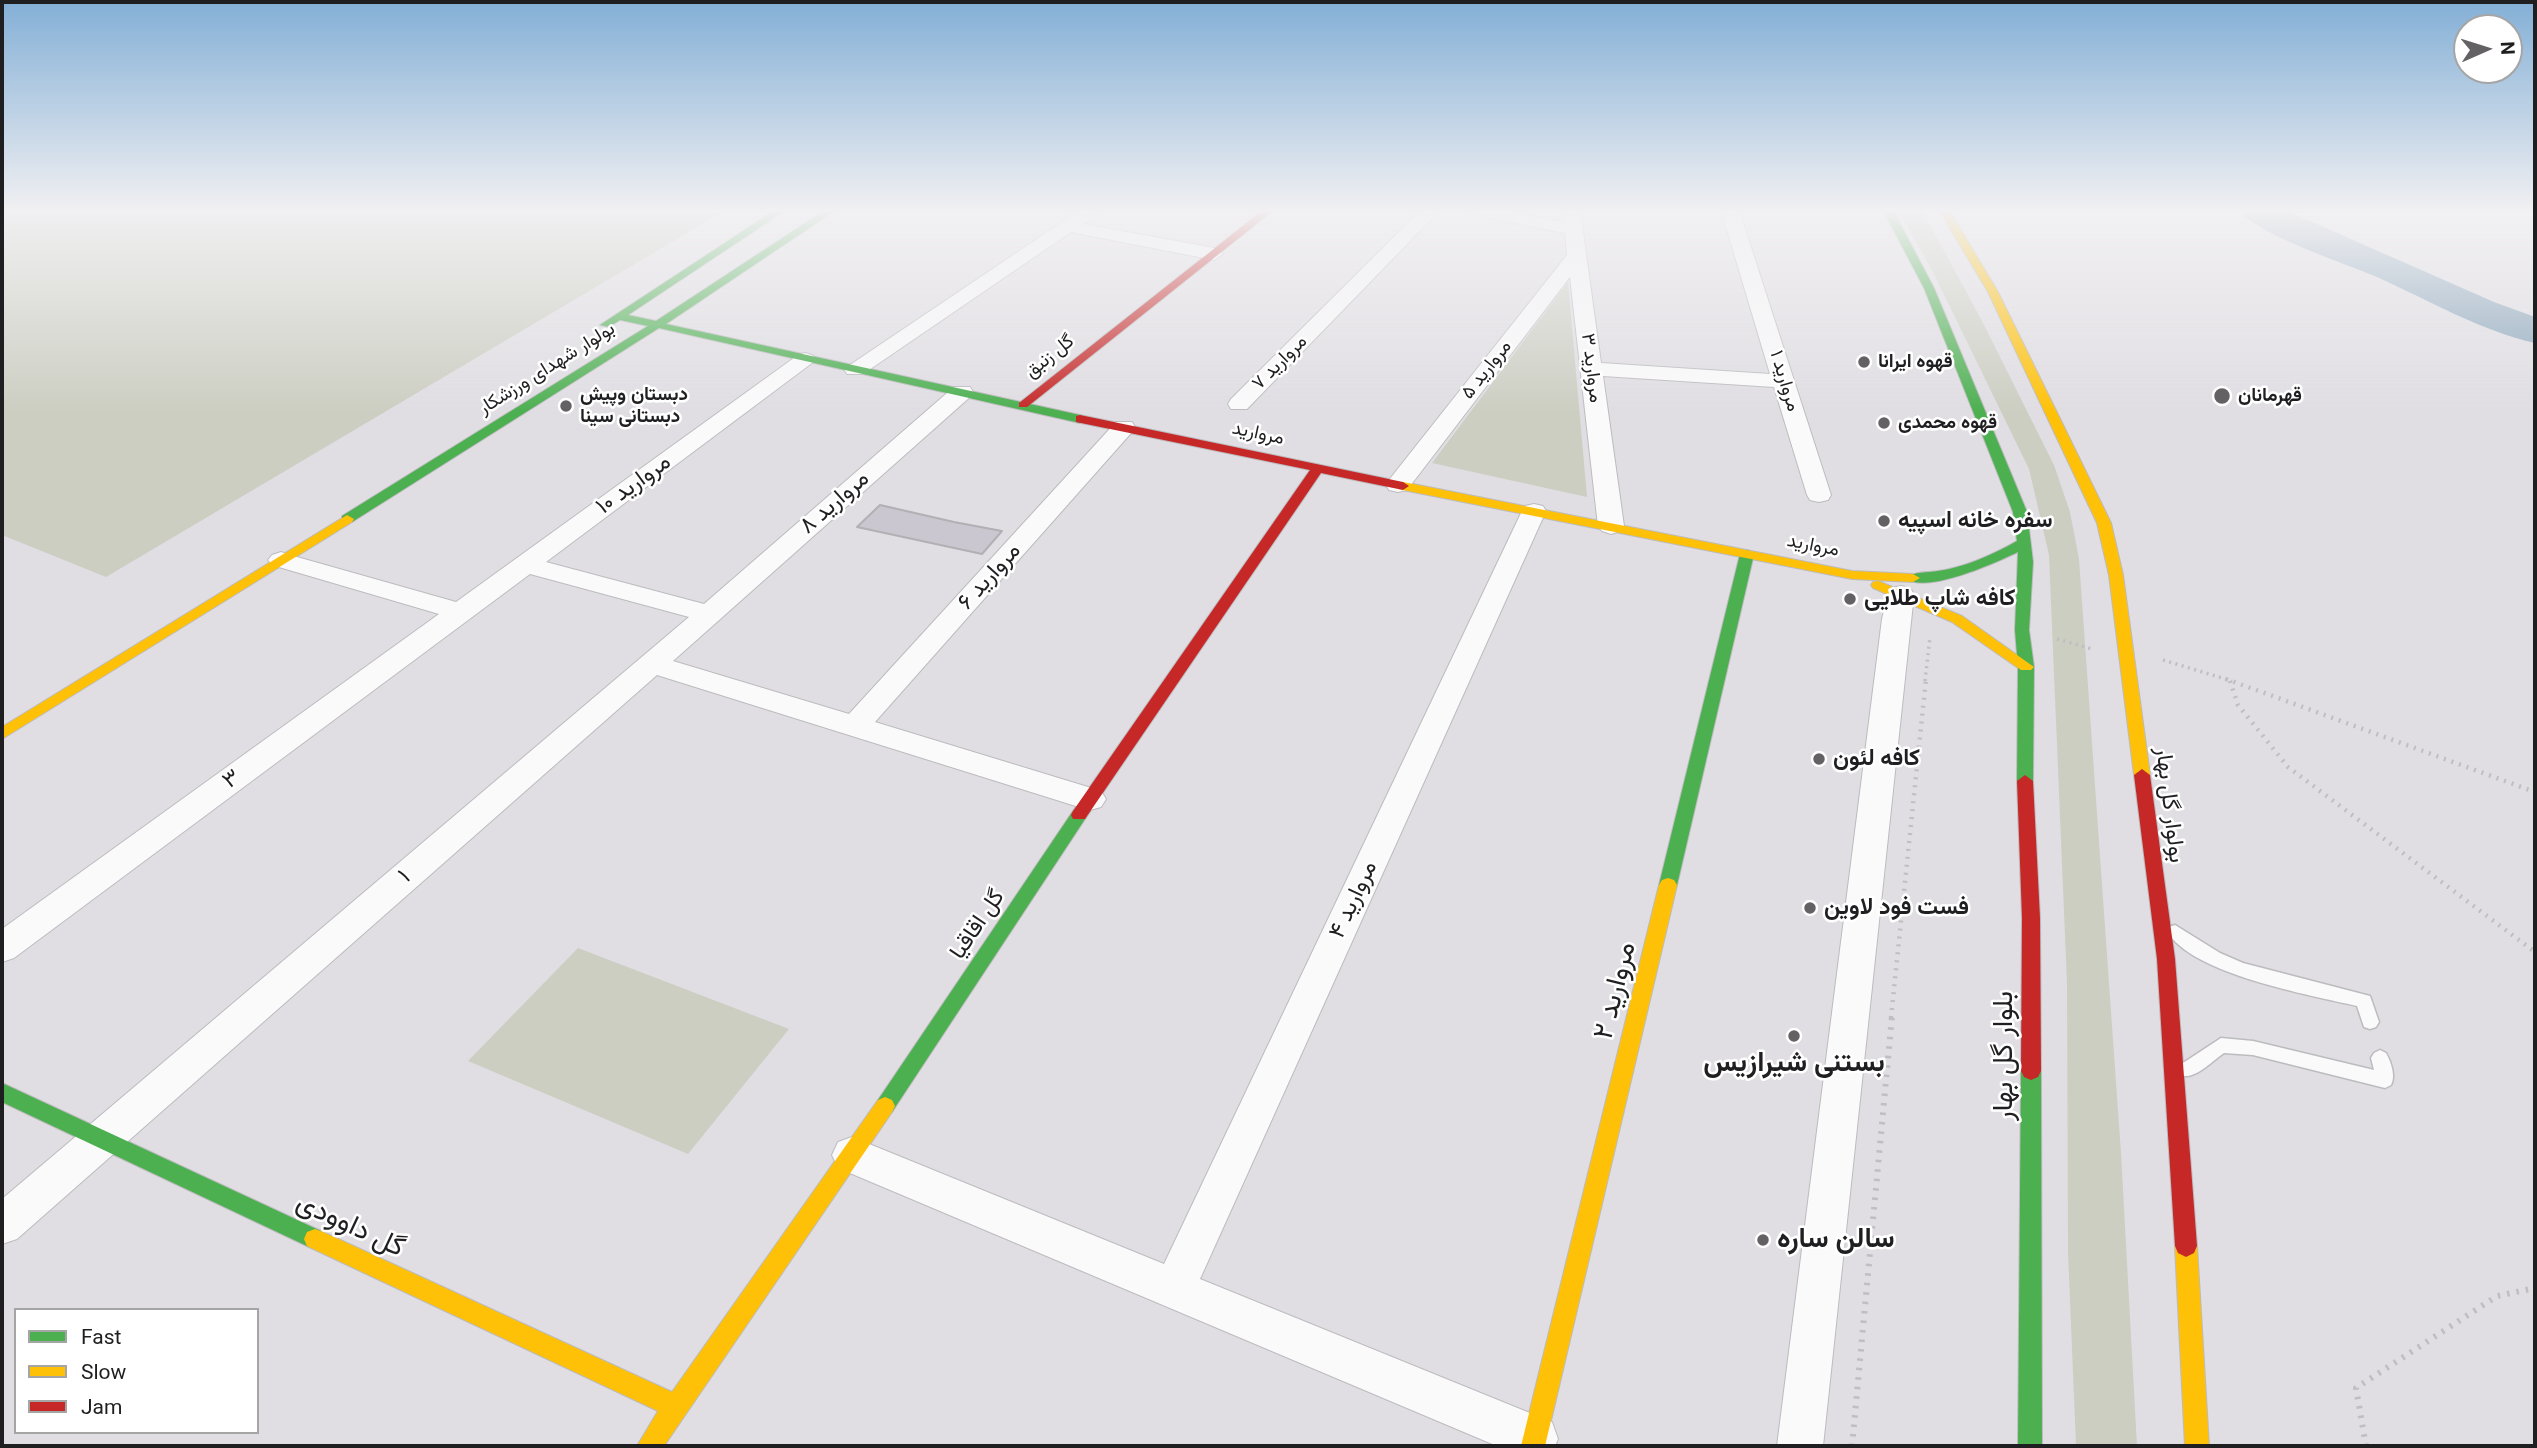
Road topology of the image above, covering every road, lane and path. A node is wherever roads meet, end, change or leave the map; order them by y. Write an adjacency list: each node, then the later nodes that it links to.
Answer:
1 (677, 278): 12 (main road, بولوار شهدای ورزشکار)
2 (729, 278): 11 (main road, بولوار شهدای ورزشکار)
3 (991, 278): 17 (street)
4 (1183, 278): 22 (main road, گل زنبق)
5 (1364, 278): 21 (street, مروارید ۷)
6 (1559, 278): 26 (street, مروارید ۵)
7 (1580, 278): 18 (street, مروارید ۳)
8 (1752, 278): 19 (street, مروارید ۱)
9 (1924, 278): 31 (main road)
10 (1984, 278): 41 (main road, بولوار گل بهار)
11 (722, 282): 13 (main road, بولوار شهدای ورزشکار); 15 (main road)
12 (618, 316): 13 (main road, مروارید); 14 (main road, بولوار شهدای ورزشکار)
13 (657, 325): 15 (main road, مروارید); 29 (main road, بولوار شهدای ورزشکار)
14 (596, 332)
15 (732, 342): 16 (main road, مروارید)
16 (805, 359): 17 (main road, مروارید); 34 (street, مروارید ۱۰)
17 (855, 369): 20 (main road, مروارید)
18 (1591, 369): 19 (street); 30 (street, مروارید ۳)
19 (1784, 381): 27 (street, مروارید ۱)
20 (962, 392): 22 (main road, مروارید); 39 (street, مروارید ۸)
21 (1239, 404)
22 (1023, 405): 24 (main road, مروارید)
23 (479, 418): 29 (main road, بولوار شهدای ورزشکار)
24 (1124, 427): 25 (main road, مروارید); 45 (street, مروارید ۶)
25 (1318, 468): 26 (main road, مروارید); 48 (main road, گل اقاقیا)
26 (1398, 485): 28 (main road, مروارید)
27 (1819, 495)
28 (1534, 511): 30 (main road, مروارید); 60 (street, مروارید ۴)
29 (354, 514): 33 (main road, بولوار شهدای ورزشکار)
30 (1611, 526): 32 (main road, مروارید)
31 (2025, 541): 35 (main road, مروارید); 40 (main road)
32 (1748, 554): 35 (main road, مروارید); 62 (main road, مروارید ۲)
33 (281, 561): 38 (street); 46 (main road, بولوار شهدای ورزشکار)
34 (526, 565): 38 (street, مروارید ۱۰); 39 (street)
35 (1852, 575): 36 (main road, مروارید)
36 (1901, 594): 37 (main road, مروارید); 64 (street)
37 (1933, 608): 43 (main road, مروارید); 65 (path)
38 (462, 612): 50 (street, ۳)
39 (709, 614): 42 (street, ۱)
40 (2022, 630): 41 (path); 43 (main road)
41 (2126, 653): 44 (path); 49 (main road, بولوار گل بهار)
42 (652, 664): 45 (street); 56 (street, ۱)
43 (2026, 667): 66 (main road, بلوار گل بهار)
44 (2230, 680): 47 (path); 51 (path)
45 (855, 726): 48 (street)
46 (2, 734)
47 (2535, 792)
48 (1090, 799): 57 (main road, گل اقاقیا)
49 (2160, 916): 52 (lane); 54 (main road, بولوار گل بهار)
50 (2, 948)
51 (2535, 952)
52 (2370, 1022)
53 (2380, 1058): 54 (lane)
54 (2176, 1077): 67 (main road, بولوار گل بهار)
55 (2, 1092): 56 (main road, گل داوودی)
56 (100, 1139): 58 (street, ۱); 61 (main road, گل داوودی)
57 (852, 1155): 60 (street); 61 (main road, گل اقاقیا)
58 (2, 1225)
59 (2535, 1288): 68 (path)
60 (1174, 1289): 62 (street)
61 (676, 1407): 63 (main road, گل اقاقیا)
62 (1534, 1443)
63 (649, 1446)
64 (1800, 1446)
65 (1852, 1446)
66 (2030, 1446)
67 (2197, 1446)
68 (2366, 1446)

